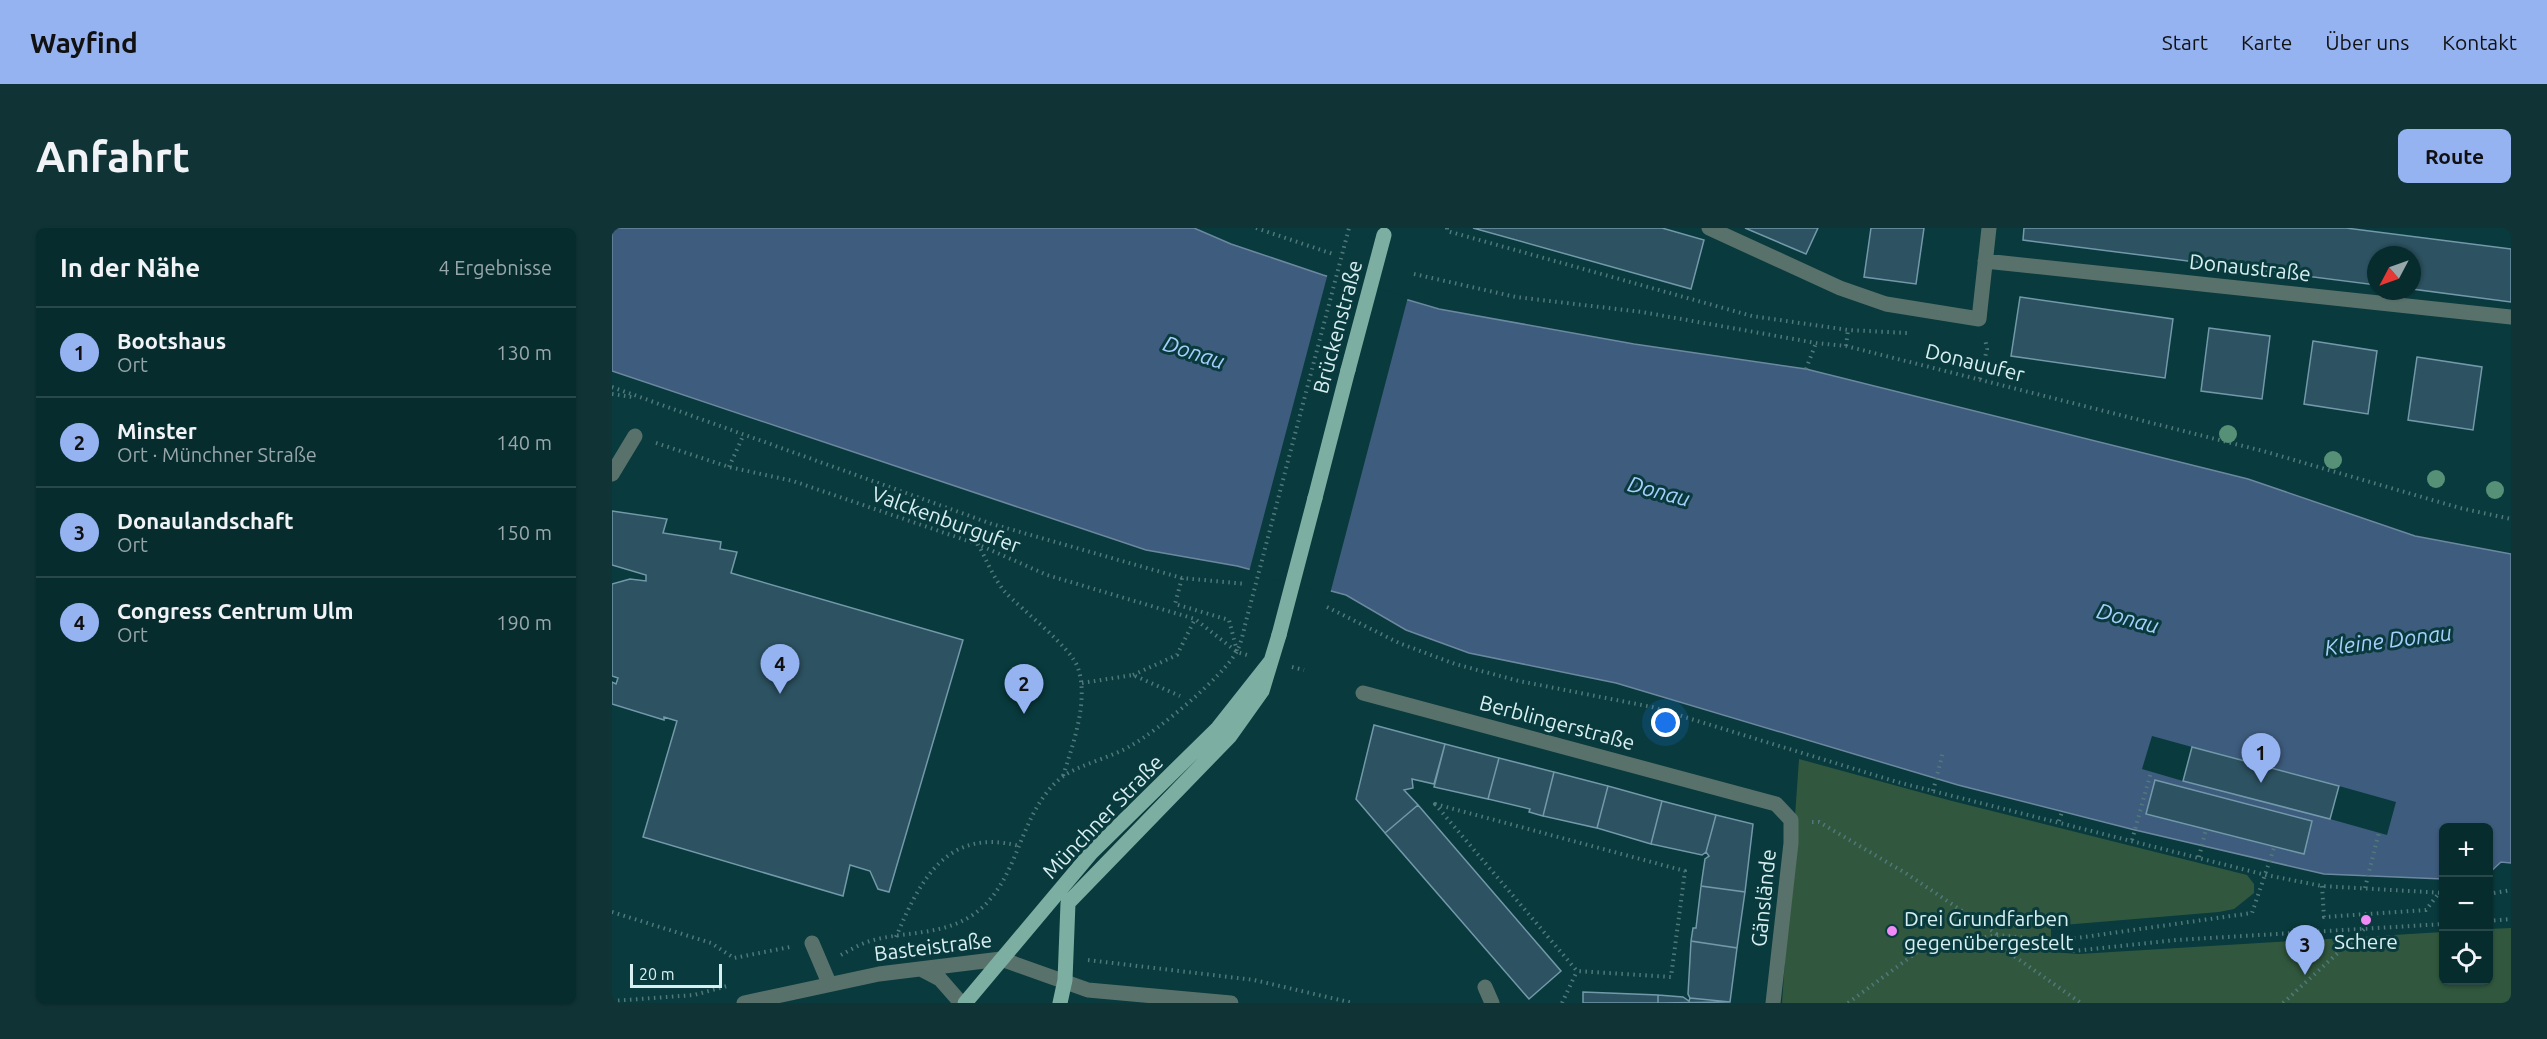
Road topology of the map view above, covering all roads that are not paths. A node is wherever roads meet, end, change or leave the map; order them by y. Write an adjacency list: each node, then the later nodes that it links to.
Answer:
1 (1708, 228): 4 (street)
2 (1989, 228): 4 (street)
3 (1385, 231): 8 (main road, Brückenstraße, bridge)
4 (1985, 261): 5 (street, Donaustraße)
5 (2511, 317)
6 (635, 436): 7 (street)
7 (612, 474)
8 (1279, 635): 9 (main road, Münchner Straße)
9 (1271, 661): 13 (main road, Münchner Straße); 15 (main road, Münchner Straße)
10 (1363, 693): 11 (street, Berblingerstraße)
11 (1791, 820): 23 (street, Gänslände)
12 (812, 943): 16 (street)
13 (1001, 959): 14 (street, Basteistraße); 15 (street, Basteistraße); 19 (main road, Münchner Straße)
14 (921, 969): 16 (street, Basteistraße); 19 (street)
15 (1065, 980): 20 (main road, Münchner Straße); 21 (street, Basteistraße)
16 (829, 983): 18 (street, Basteistraße)
17 (1485, 987): 22 (street)
18 (744, 1003)
19 (963, 1003)
20 (1060, 1003)
21 (1231, 1003)
22 (1492, 1003)
23 (1773, 1003)

